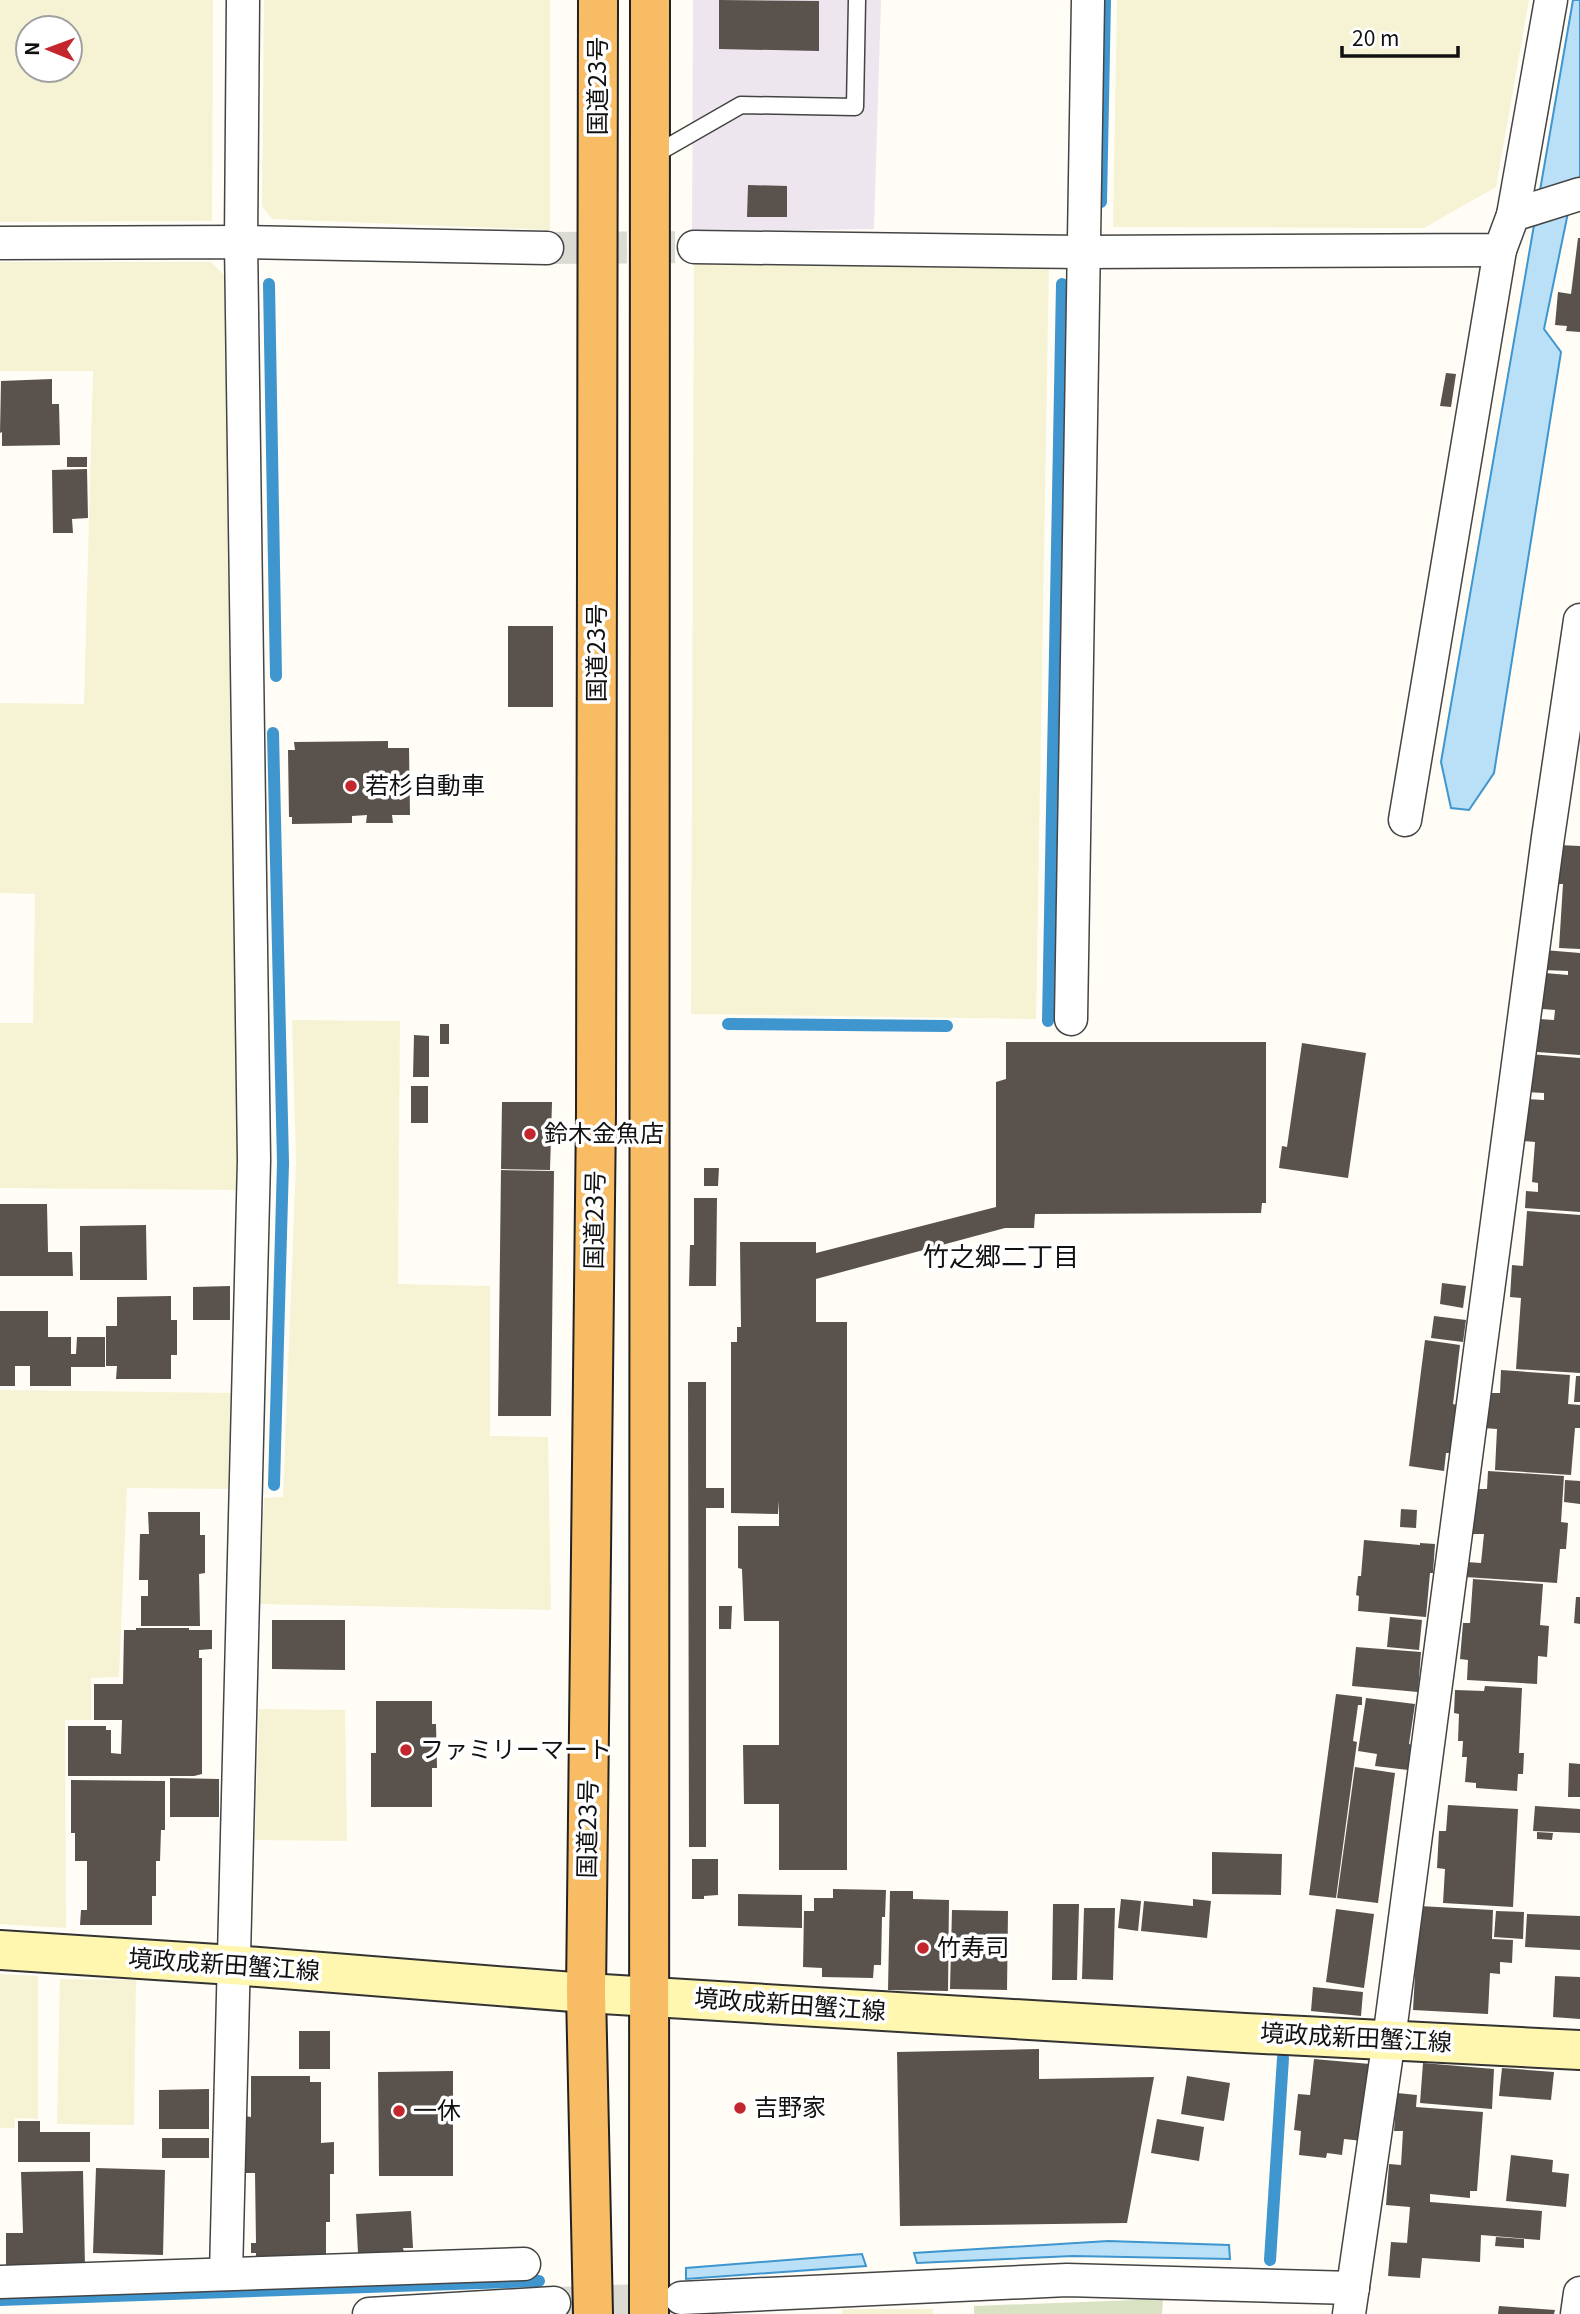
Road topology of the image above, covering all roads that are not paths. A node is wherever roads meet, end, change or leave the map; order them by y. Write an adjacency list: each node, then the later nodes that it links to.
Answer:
1 (243, 0): 10 (street)
2 (598, 0): 21 (highway, 国道23号)
3 (650, 0): 7 (highway)
4 (857, 0): 7 (lane)
5 (1088, 0): 15 (street)
6 (1551, 0): 9 (street)
7 (650, 157): 22 (highway)
8 (1580, 194): 9 (street)
9 (1522, 212): 14 (street)
10 (241, 242): 11 (street); 13 (street); 20 (street)
11 (0, 243)
12 (694, 247): 15 (street)
13 (547, 248)
14 (1500, 250): 15 (street); 17 (street)
15 (1084, 252): 18 (street)
16 (1580, 620): 23 (street)
17 (1405, 820)
18 (1071, 1019)
19 (0, 1950): 20 (main road, 境政成新田蟹江線)
20 (233, 1965): 21 (main road, 境政成新田蟹江線); 26 (street)
21 (586, 1993): 22 (main road, 境政成新田蟹江線); 33 (highway, 国道23号)
22 (651, 1996): 23 (main road, 境政成新田蟹江線); 31 (highway)
23 (1389, 2039): 24 (main road, 境政成新田蟹江線); 29 (street)
24 (1580, 2050)
25 (524, 2264): 26 (street)
26 (226, 2274): 27 (street)
27 (0, 2282)
28 (1580, 2294): 34 (street)
29 (1351, 2301): 31 (street)
30 (554, 2304): 32 (street)
31 (665, 2306)
32 (369, 2314)
33 (593, 2314)
34 (1577, 2314)

